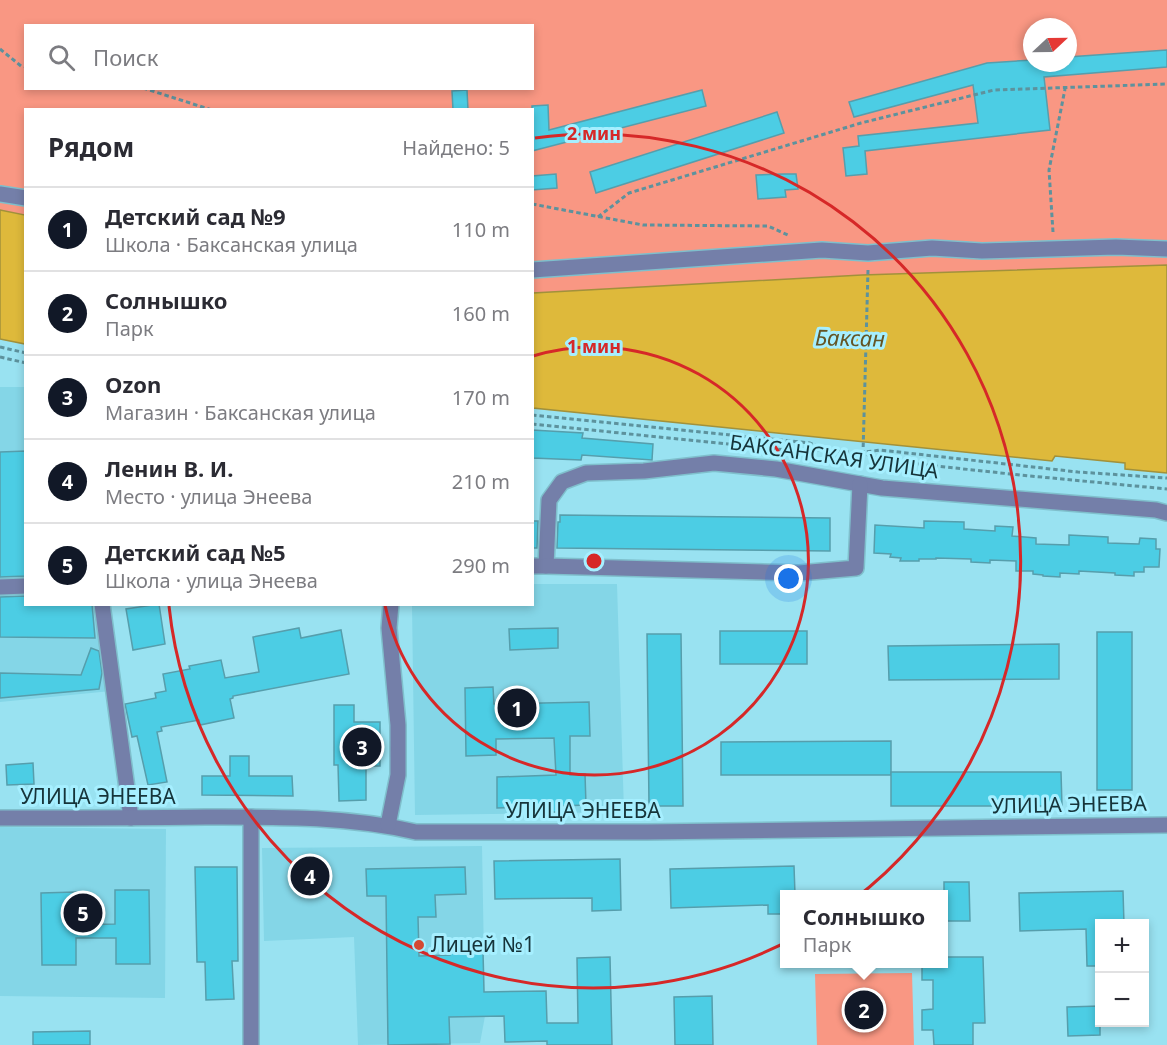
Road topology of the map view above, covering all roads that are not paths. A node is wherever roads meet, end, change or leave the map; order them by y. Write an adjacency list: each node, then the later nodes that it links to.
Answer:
1 (0, 194): 2 (street)
2 (24, 198)
3 (1167, 249): 4 (street)
4 (534, 270)
5 (860, 484): 6 (street, БАКСАНСКАЯ УЛИЦА); 7 (street, БАКСАНСКАЯ УЛИЦА); 7 (street)
6 (1167, 513)
7 (539, 566)
8 (0, 586): 9 (street)
9 (24, 586)
10 (102, 606): 14 (street)
11 (391, 606): 15 (street)
12 (251, 817): 14 (street, УЛИЦА ЭНЕЕВА); 15 (street, УЛИЦА ЭНЕЕВА); 17 (street)
13 (0, 818): 14 (street, УЛИЦА ЭНЕЕВА)
14 (130, 818)
15 (388, 825): 16 (street, УЛИЦА ЭНЕЕВА)
16 (1167, 825)
17 (251, 1045)

